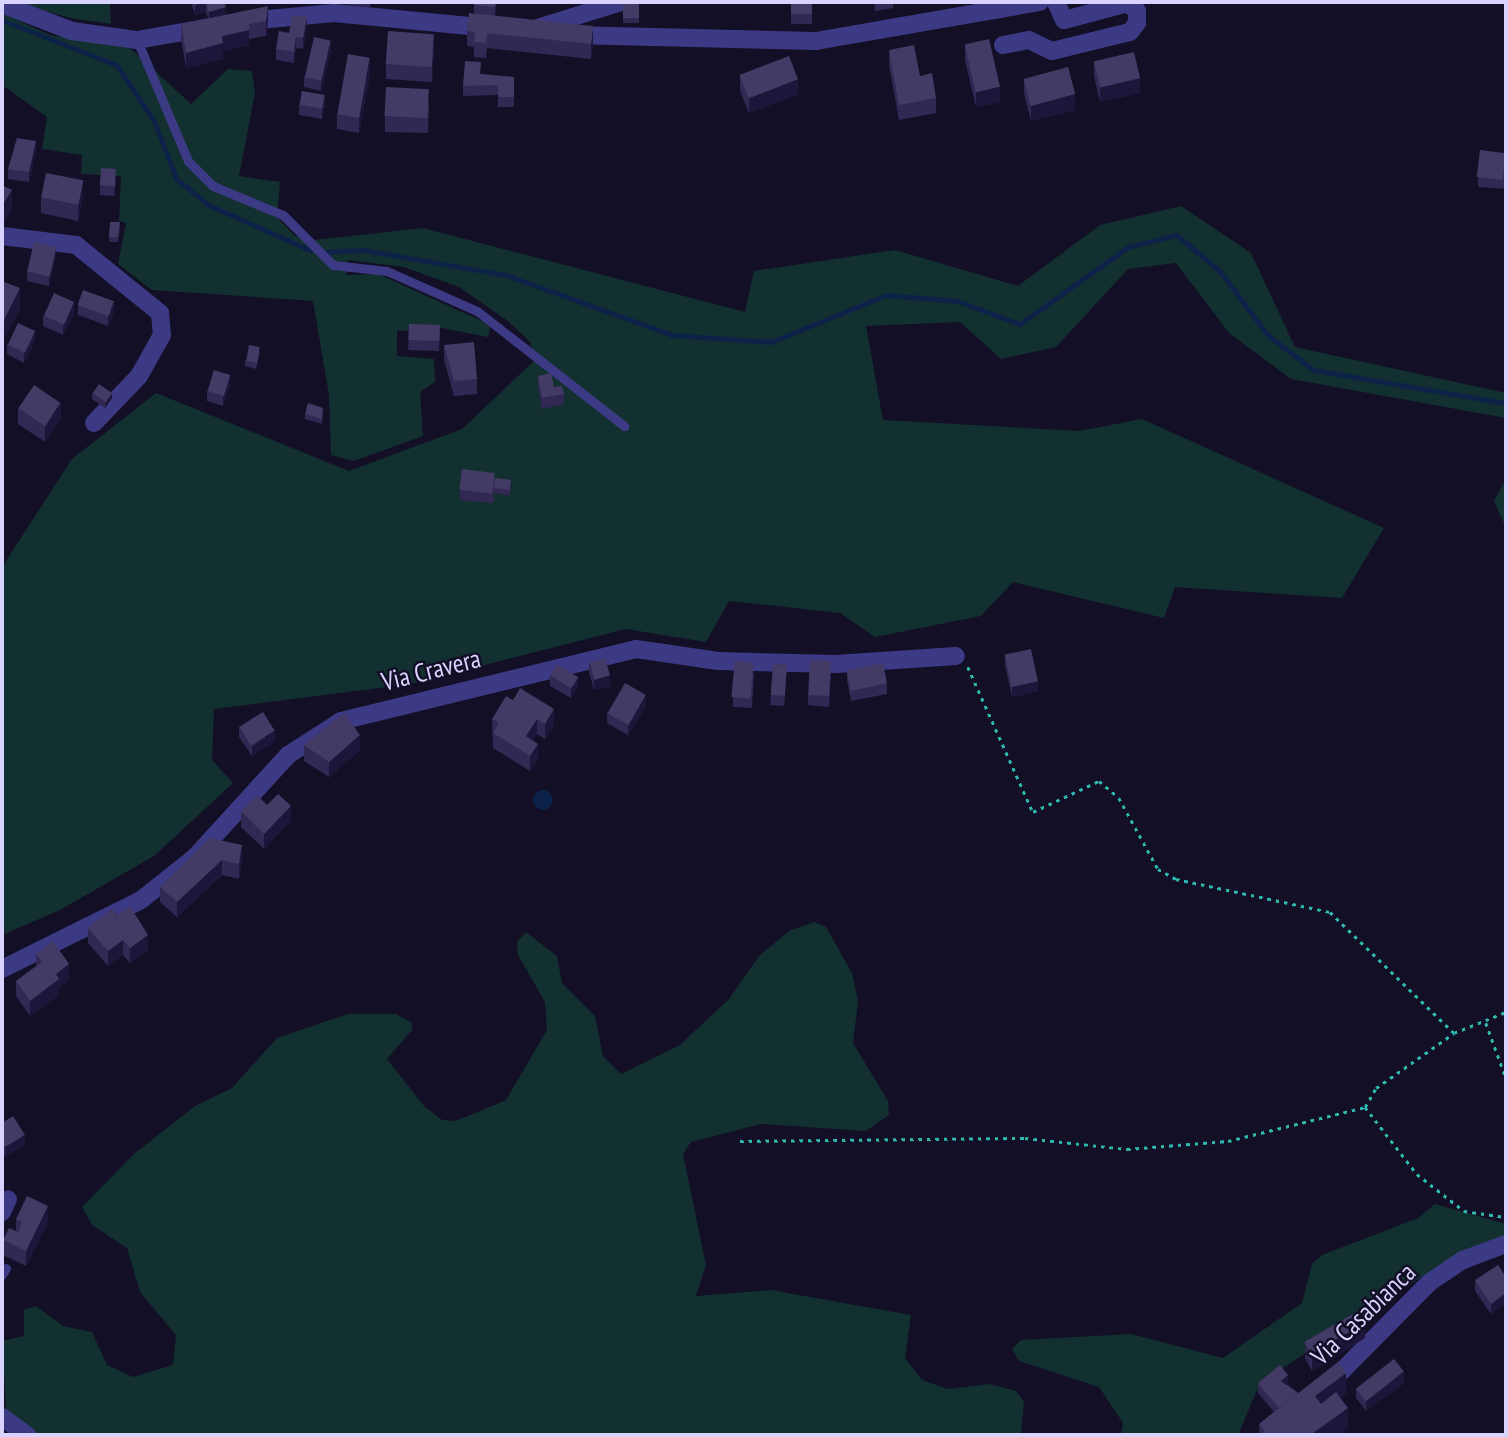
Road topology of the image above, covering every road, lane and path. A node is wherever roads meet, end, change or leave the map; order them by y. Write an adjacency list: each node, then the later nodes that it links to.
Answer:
1 (621, 2): 5 (street)
2 (1040, 2): 5 (street)
3 (1056, 2): 7 (street)
4 (2, 4): 6 (street)
5 (528, 32): 6 (street)
6 (137, 40): 10 (lane)
7 (1003, 45)
8 (2, 236): 9 (street)
9 (94, 423)
10 (624, 426)
11 (956, 656): 12 (street, Via Cravera); 15 (path)
12 (2, 969)
13 (1506, 1012): 14 (path)
14 (1486, 1023): 15 (path); 16 (path)
15 (1454, 1033): 17 (path)
16 (1506, 1078)
17 (1365, 1107): 18 (path); 19 (path)
18 (740, 1141)
19 (1506, 1217)
20 (1506, 1244): 21 (street, Via Casabianca)
21 (1310, 1401)
22 (2, 1417): 23 (street)
23 (27, 1435)

